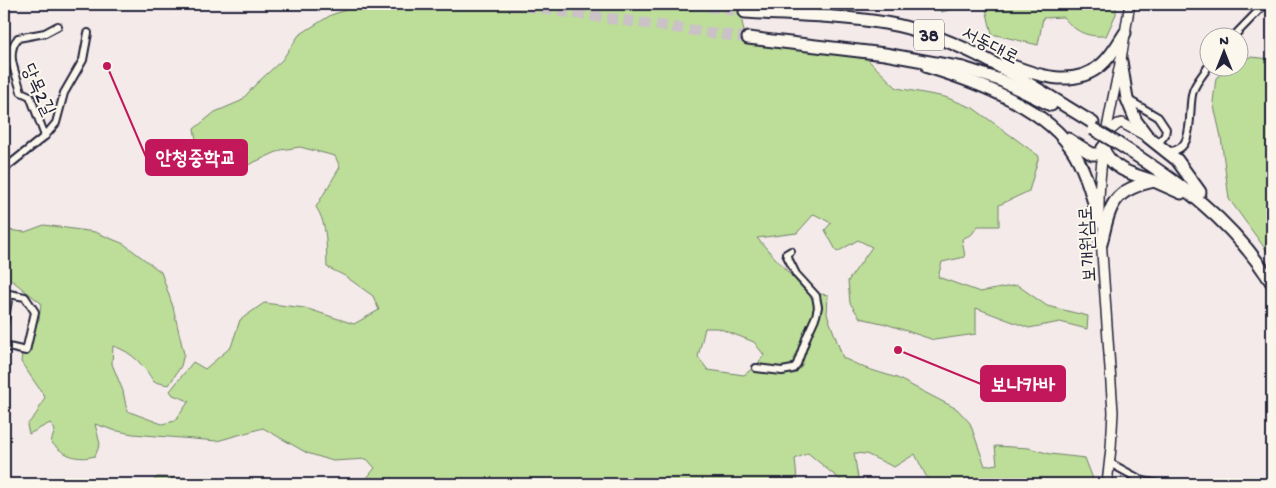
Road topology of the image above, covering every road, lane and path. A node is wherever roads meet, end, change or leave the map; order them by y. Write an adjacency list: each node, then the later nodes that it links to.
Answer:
1 (1130, 4): 7 (main road, 보개원삼로)
2 (1265, 4): 5 (street)
3 (745, 12): 8 (highway, 서동대로 / 38)
4 (58, 26): 17 (street, 당목2길)
5 (1242, 28)
6 (88, 32): 17 (street)
7 (1125, 33): 8 (highway); 11 (main road, 보개원삼로)
8 (933, 36): 14 (highway, 서동대로 / 38)
9 (748, 38): 10 (highway, 서동대로 / 38)
10 (885, 54): 14 (highway, 서동대로 / 38); 16 (highway)
11 (1121, 61): 13 (highway); 15 (main road, 보개원삼로)
12 (1201, 78): 20 (street)
13 (1128, 99): 18 (highway); 20 (street)
14 (1093, 126): 23 (highway, 38)
15 (1106, 134): 18 (main road); 19 (main road, 보개원삼로)
16 (1062, 135): 19 (highway); 24 (highway)
17 (45, 136): 21 (street)
18 (1148, 137): 20 (highway)
19 (1103, 148): 22 (highway); 24 (main road, 보개원삼로)
20 (1161, 148): 23 (highway)
21 (4, 169)
22 (1154, 181): 23 (highway); 25 (highway)
23 (1202, 197): 27 (highway, 38); 28 (highway, 38)
24 (1100, 222): 25 (main road, 보개원삼로)
25 (1101, 244): 32 (main road, 보개원삼로)
26 (790, 251): 31 (street)
27 (1272, 270)
28 (1272, 282)
29 (4, 325): 30 (street)
30 (4, 346)
31 (756, 368)
32 (1110, 464): 33 (main road, 보개원삼로); 34 (street)
33 (1107, 484)
34 (1159, 484)

